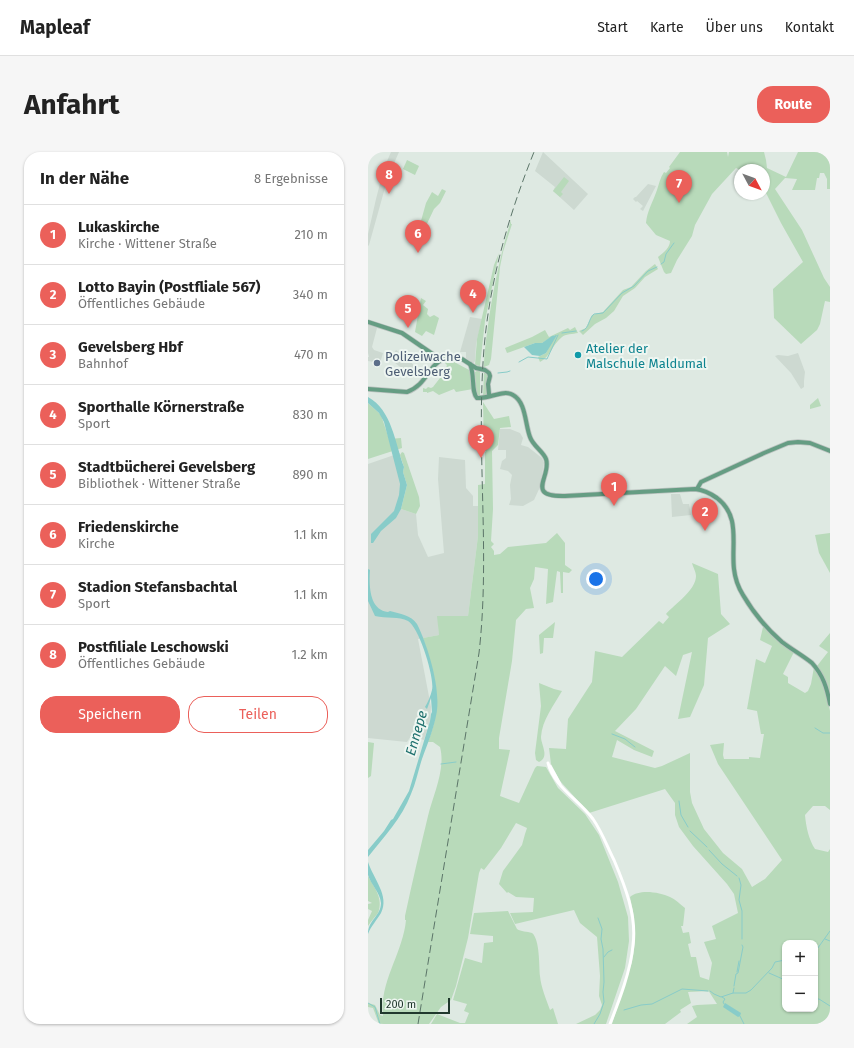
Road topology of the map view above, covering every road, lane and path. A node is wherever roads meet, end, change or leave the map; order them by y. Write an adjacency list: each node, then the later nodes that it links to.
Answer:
1 (368, 322): 2 (main road)
2 (434, 355): 3 (main road); 4 (main road)
3 (444, 358): 4 (main road); 5 (main road)
4 (437, 362): 8 (main road)
5 (470, 364): 6 (main road); 7 (main road)
6 (479, 368): 7 (main road); 9 (main road)
7 (473, 372): 9 (main road)
8 (368, 389)
9 (491, 395): 12 (main road)
10 (830, 451): 11 (main road)
11 (704, 482): 12 (main road); 13 (main road)
12 (698, 490): 13 (main road)
13 (707, 492): 14 (main road)
14 (830, 704)
15 (560, 785): 15 (street); 16 (street)
16 (610, 1024)

